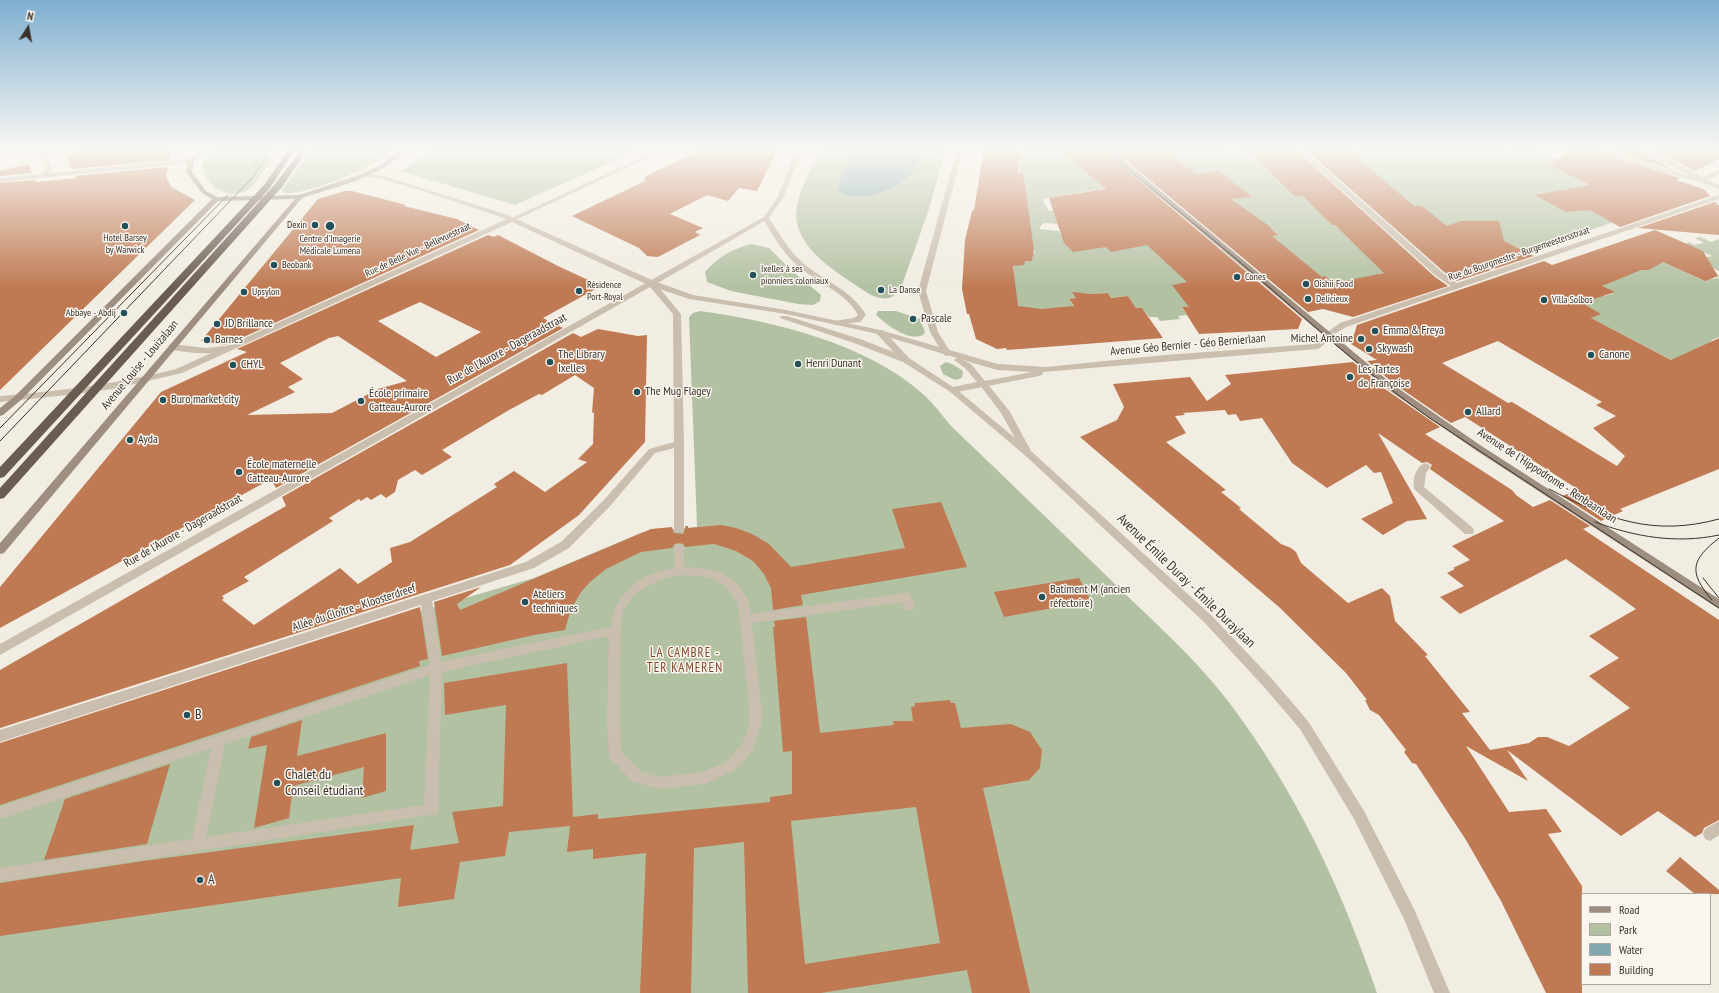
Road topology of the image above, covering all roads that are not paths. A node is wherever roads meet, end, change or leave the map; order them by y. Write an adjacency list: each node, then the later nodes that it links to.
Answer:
1 (210, 195): 15 (main road)
2 (257, 195): 13 (highway)
3 (269, 195): 14 (highway, Avenue Louise - Louizalaan)
4 (305, 195): 11 (main road)
5 (442, 195): 16 (street)
6 (563, 195): 16 (street, Rue de Belle Vue - Bellevuestraat)
7 (781, 195): 17 (street)
8 (948, 195): 26 (street)
9 (1162, 195): 23 (main road, Avenue de l'Hippodrome - Renbaanlaan)
10 (1352, 195): 19 (street)
11 (300, 197): 14 (main road); 24 (main road, Avenue Louise - Louizalaan)
12 (1719, 197): 19 (street, Rue du Bourgmestre - Burgemeestersstraat)
13 (254, 198): 14 (main road); 15 (main road); 33 (highway)
14 (267, 198): 31 (highway, Avenue Louise - Louizalaan)
15 (216, 199): 34 (main road)
16 (513, 218): 18 (street); 25 (street, Rue de Belle Vue - Bellevuestraat)
17 (766, 218): 18 (street, Rue de l'Aurore - Dageraadstraat); 21 (street)
18 (651, 283): 20 (street); 37 (street); 52 (street, Rue de l'Aurore - Dageraadstraat)
19 (1456, 286): 23 (street, Rue du Bourgmestre - Burgemeestersstraat)
20 (741, 306): 21 (street); 27 (street)
21 (837, 322): 22 (street)
22 (880, 332): 26 (street); 27 (street)
23 (1328, 336): 28 (street, Avenue Géo Bernier - Géo Bernierlaan); 48 (main road, Avenue de l'Hippodrome - Renbaanlaan)
24 (172, 347): 25 (street, Rue de Belle Vue - Bellevuestraat); 29 (main road, Avenue Louise - Louizalaan)
25 (225, 349): 29 (street, Rue de Belle Vue - Bellevuestraat)
26 (947, 353): 28 (street, Avenue Géo Bernier - Géo Bernierlaan); 30 (street, Avenue Émile Duray - Émile Duraylaan)
27 (906, 360): 32 (street, Avenue Émile Duray - Émile Duraylaan)
28 (1046, 370): 30 (street, Avenue Géo Bernier - Géo Bernierlaan)
29 (144, 381): 31 (street, Rue de Belle Vue - Bellevuestraat); 45 (main road, Avenue Louise - Louizalaan)
30 (984, 385): 32 (street, Avenue Géo Bernier - Géo Bernierlaan); 38 (street, Avenue Émile Duray - Émile Duraylaan)
31 (93, 390): 33 (street, Rue de Belle Vue - Bellevuestraat); 41 (highway, Avenue Louise - Louizalaan)
32 (952, 390): 38 (street, Avenue Émile Duray - Émile Duraylaan)
33 (74, 393): 34 (street, Rue de Belle Vue - Bellevuestraat); 40 (highway)
34 (18, 398): 35 (street, Rue de Belle Vue - Bellevuestraat); 36 (main road)
35 (0, 399)
36 (0, 413)
37 (679, 444): 42 (street); 47 (street, Allée du Cloître - Kloosterdreef)
38 (1031, 456): 59 (street, Avenue Émile Duray - Émile Duraylaan)
39 (1426, 466): 43 (street)
40 (0, 474)
41 (0, 495)
42 (679, 529)
43 (1469, 531)
44 (679, 548): 46 (street)
45 (0, 550)
46 (679, 571): 50 (street); 51 (street)
47 (426, 599): 53 (street); 54 (street, Allée du Cloître - Kloosterdreef)
48 (1719, 605)
49 (909, 607): 50 (street)
50 (746, 619): 51 (street)
51 (615, 630): 53 (street)
52 (0, 650)
53 (436, 668): 55 (street); 57 (street)
54 (0, 736)
55 (219, 741): 56 (street); 57 (street)
56 (0, 813)
57 (198, 844): 58 (street)
58 (0, 875)
59 (1442, 993)

